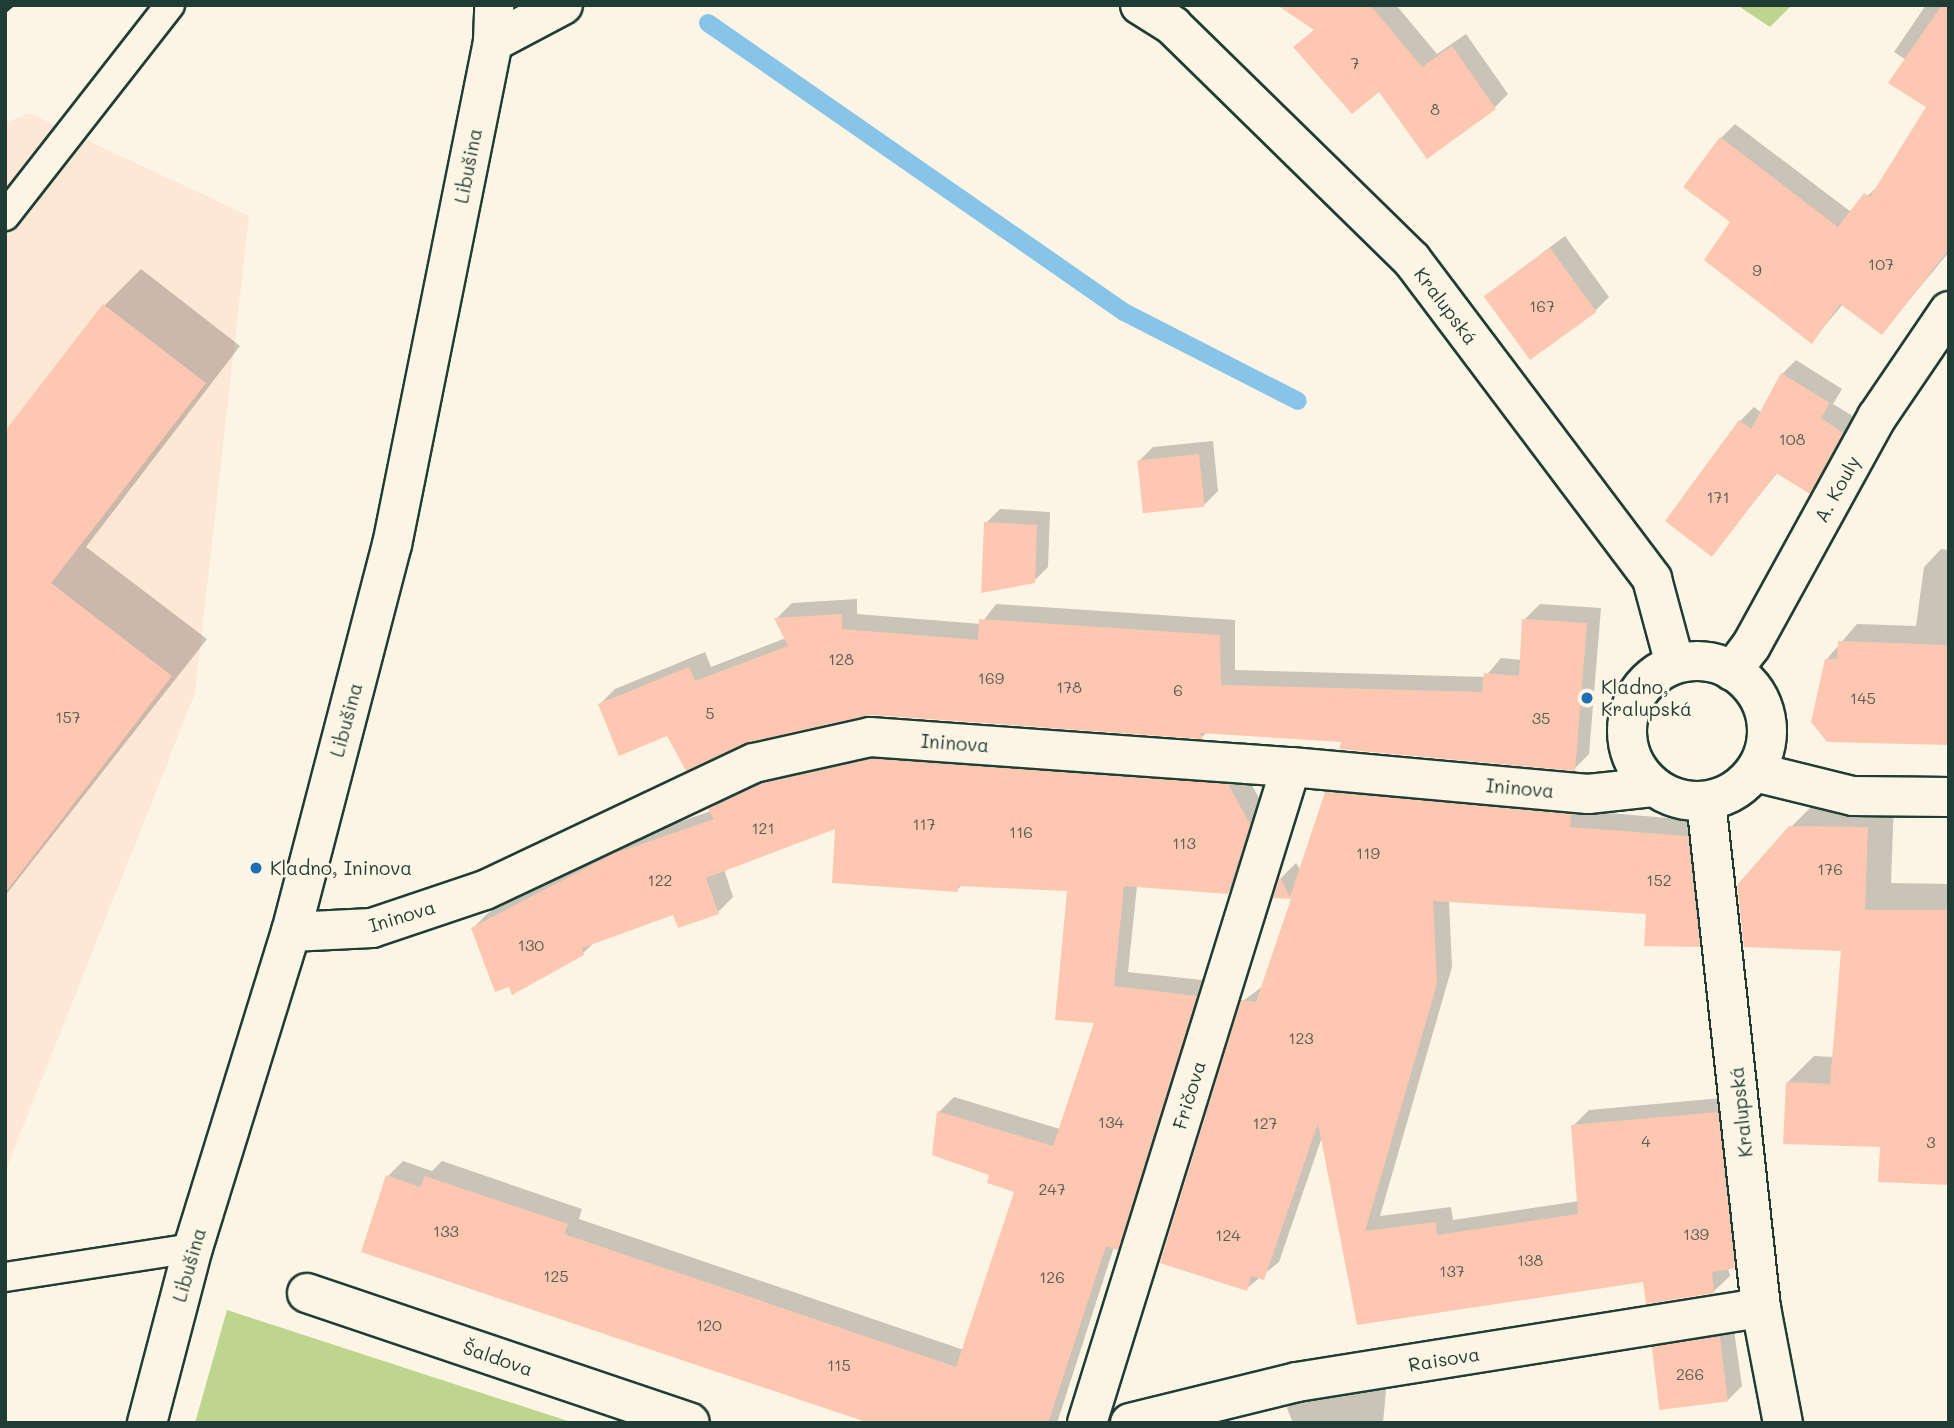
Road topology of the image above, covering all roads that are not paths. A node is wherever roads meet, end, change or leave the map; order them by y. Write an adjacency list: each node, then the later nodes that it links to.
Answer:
1 (170, 5): 5 (lane)
2 (564, 5): 4 (street)
3 (1140, 5): 7 (street, Kralupská)
4 (494, 24): 14 (street, Libušina)
5 (5, 216)
6 (1949, 311): 8 (street, A. Kouly)
7 (1675, 664): 8 (street); 11 (street)
8 (1732, 671): 10 (street)
9 (1291, 766): 11 (street, Ininova); 14 (street, Ininova); 21 (street, Fričova)
10 (1755, 772): 12 (street); 13 (street, Ininova)
11 (1653, 787): 13 (street, Ininova)
12 (1949, 797)
13 (1706, 801): 18 (street, Kralupská)
14 (291, 932): 15 (street, Libušina)
15 (193, 1248): 16 (lane); 19 (street, Libušina)
16 (5, 1277)
17 (307, 1293): 20 (street, Šaldova)
18 (1762, 1308): 22 (street, Raisova); 23 (street, Kralupská)
19 (147, 1423)
20 (690, 1423)
21 (1087, 1423)
22 (1130, 1423)
23 (1783, 1423)

